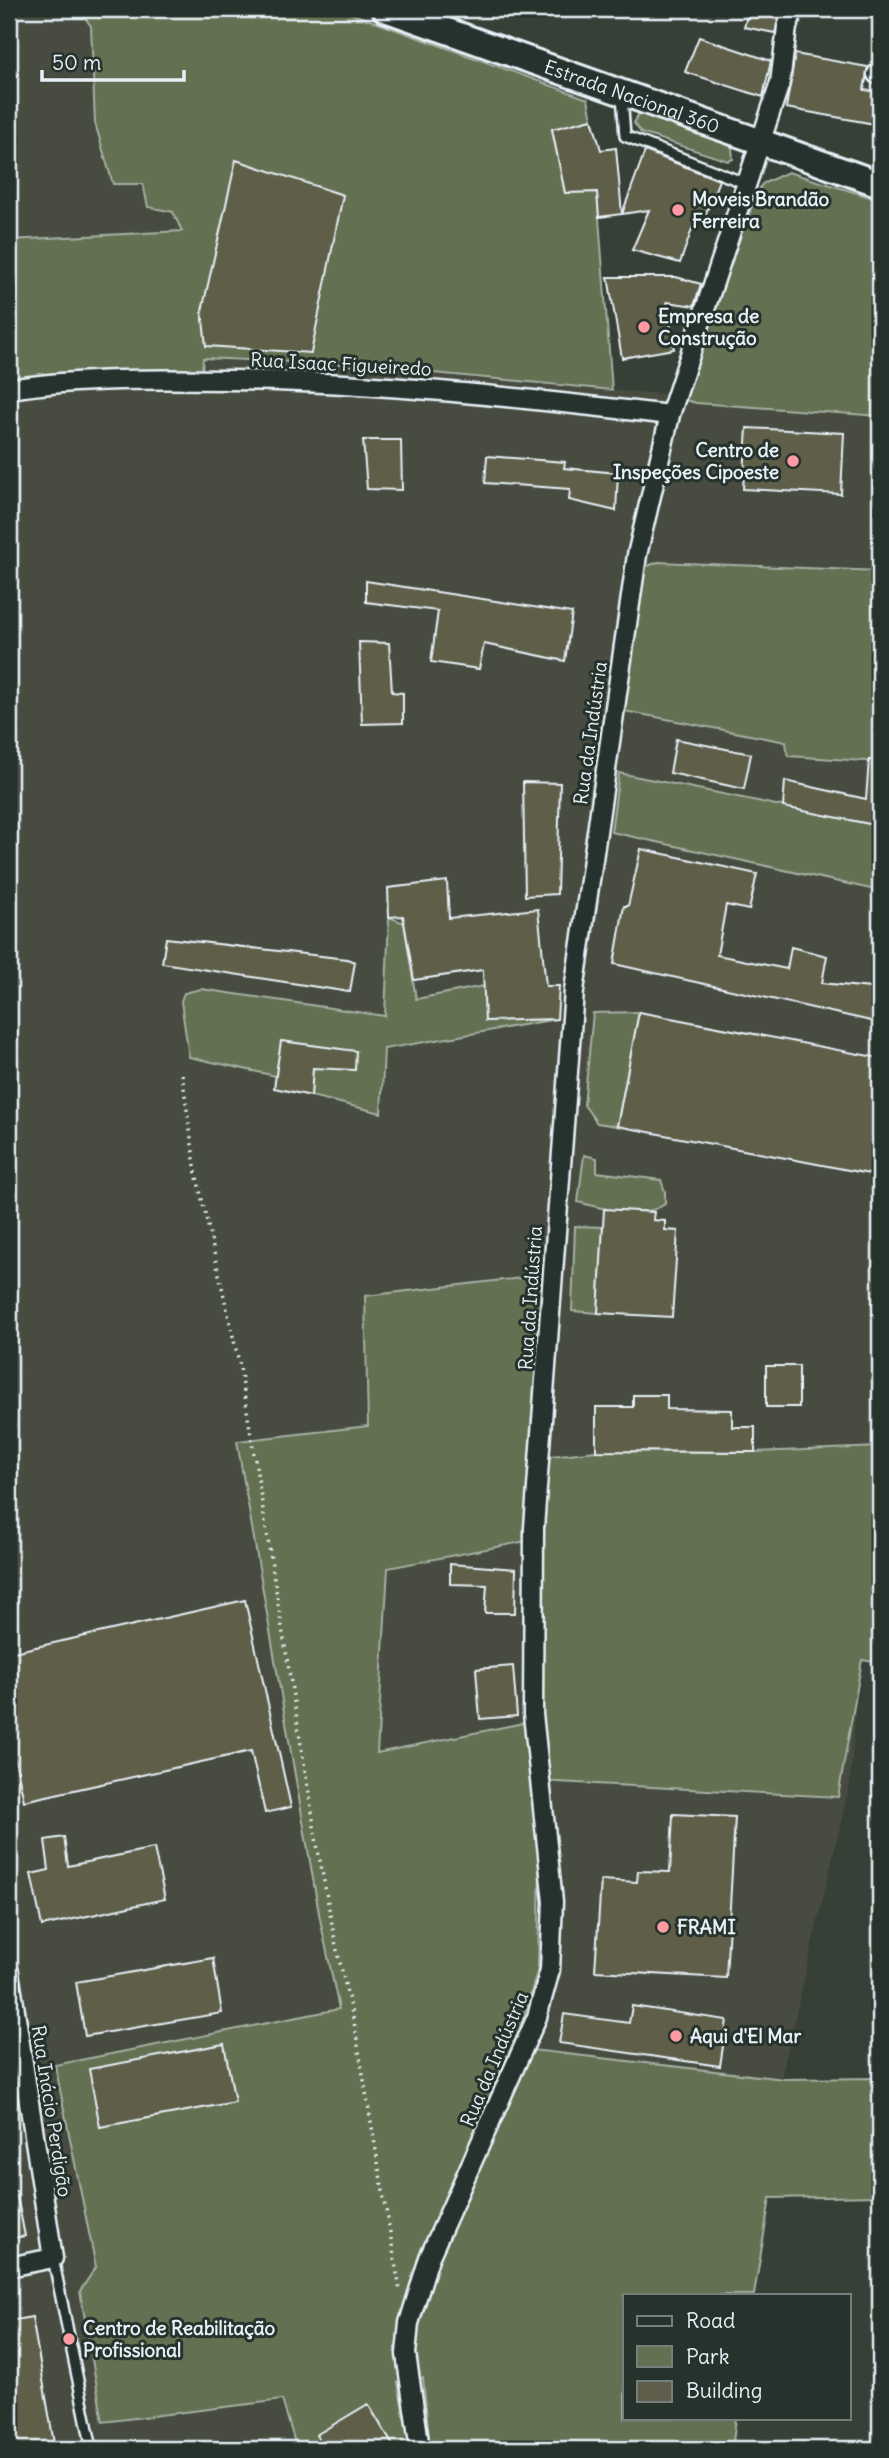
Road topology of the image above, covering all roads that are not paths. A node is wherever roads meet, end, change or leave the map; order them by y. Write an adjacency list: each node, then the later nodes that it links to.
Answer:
1 (385, 9): 3 (main road, Estrada Nacional 360)
2 (794, 9): 4 (street, Rua da Indústria)
3 (622, 91): 4 (main road, Estrada Nacional 360); 5 (lane)
4 (763, 143): 5 (street, Rua da Indústria); 6 (main road, Estrada Nacional 360)
5 (748, 184): 8 (street, Rua da Indústria)
6 (880, 184)
7 (9, 389): 8 (street, Rua Isaac Figueiredo)
8 (670, 415): 13 (street, Rua da Indústria)
9 (9, 1972): 10 (street, Rua Inácio Perdigão)
10 (53, 2258): 11 (street); 12 (lane)
11 (9, 2267)
12 (92, 2449)
13 (420, 2449)

